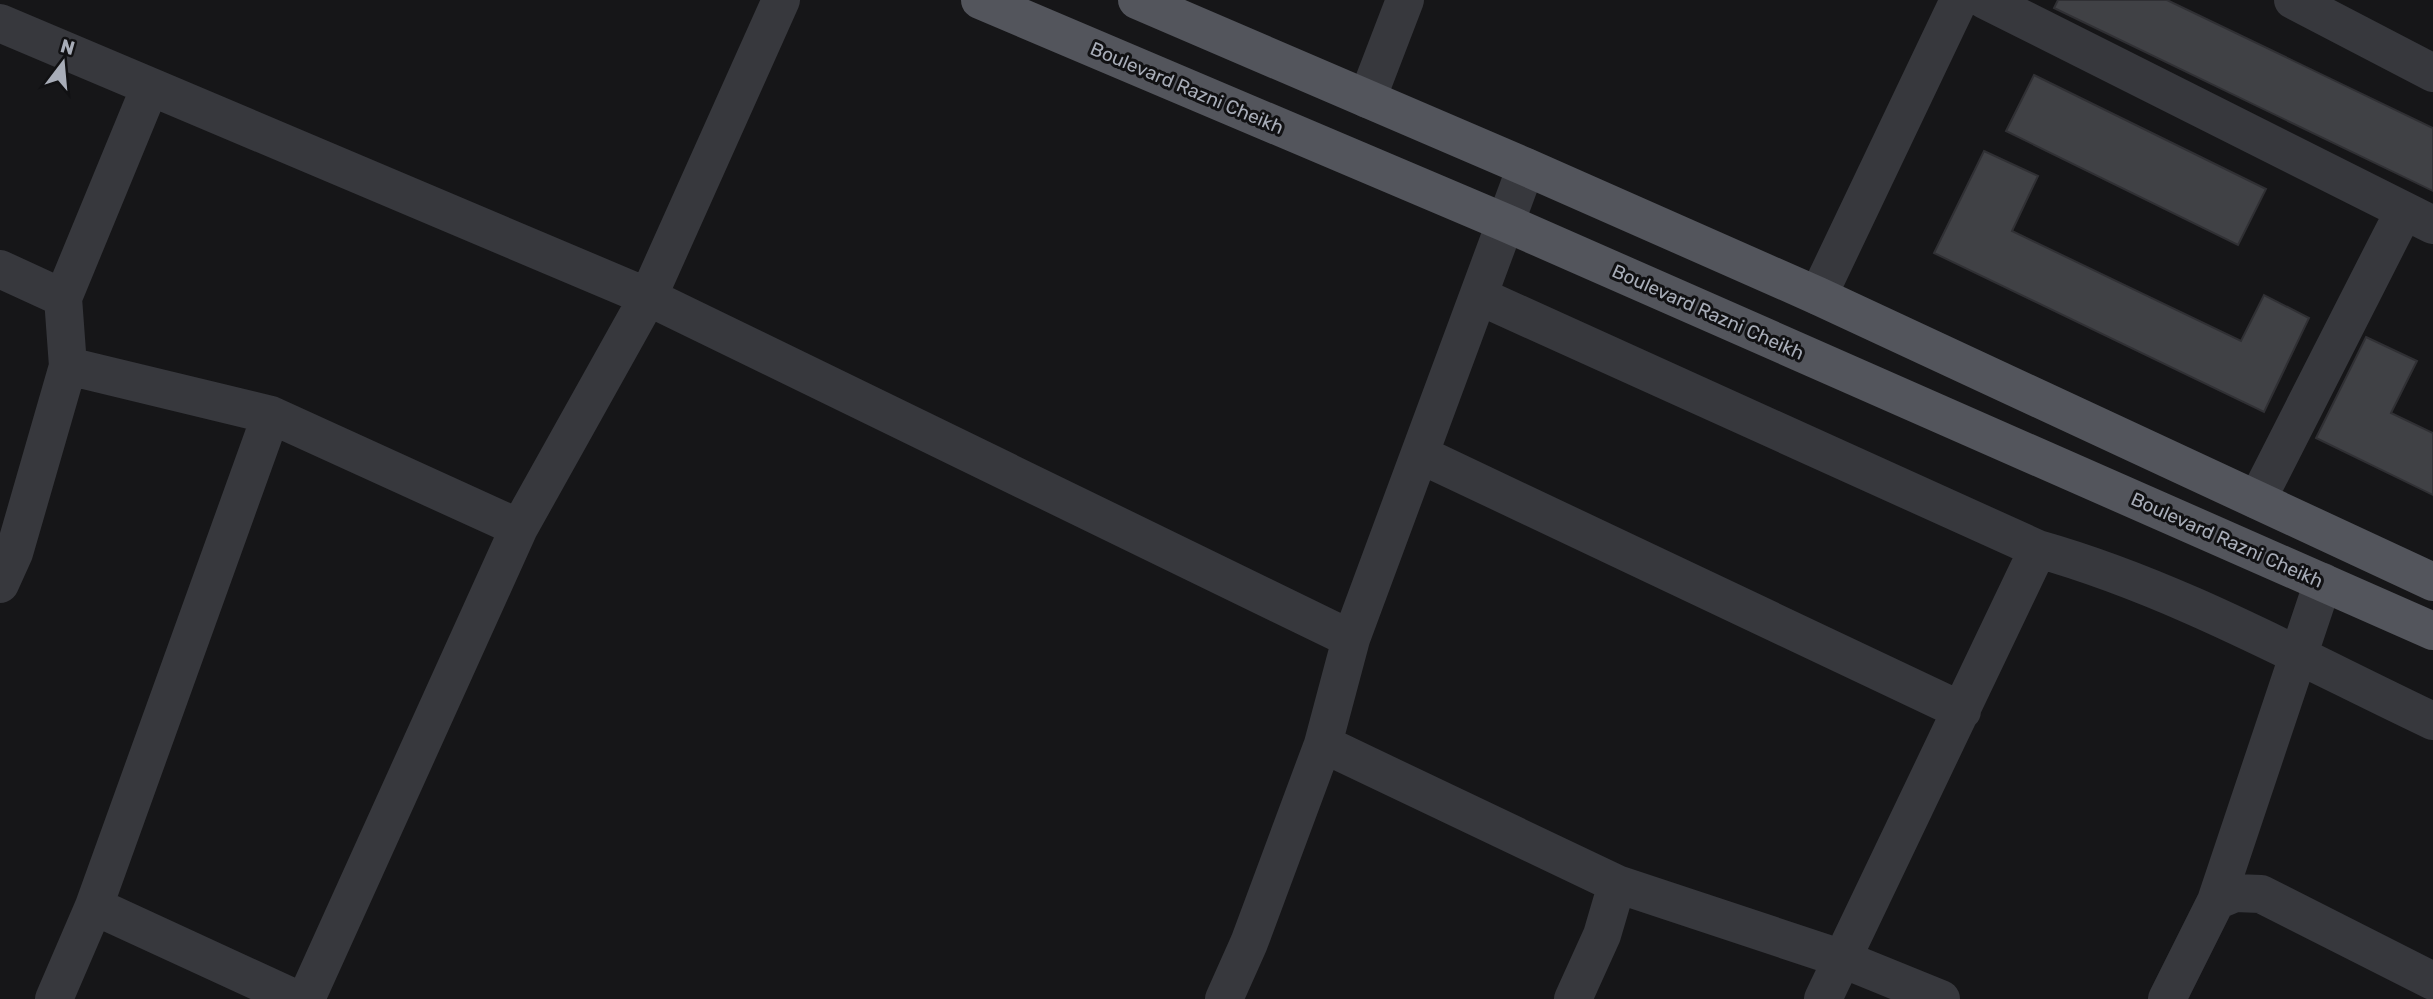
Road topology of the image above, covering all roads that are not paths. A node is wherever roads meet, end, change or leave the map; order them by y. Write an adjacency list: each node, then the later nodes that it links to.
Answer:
1 (781, 0): 18 (street)
2 (980, 0): 14 (main road, Boulevard Razni Cheikh)
3 (1137, 0): 11 (main road)
4 (1405, 0): 11 (street)
5 (1959, 0): 17 (street)
6 (1985, 0): 13 (street)
7 (2293, 0): 9 (street)
8 (0, 23): 10 (street)
9 (2429, 60)
10 (150, 88): 18 (street); 19 (street)
11 (1367, 99): 12 (main road)
12 (1526, 167): 14 (street); 17 (main road)
13 (2418, 218): 23 (street)
14 (1506, 223): 16 (street); 27 (main road, Boulevard Razni Cheikh)
15 (0, 268): 19 (street)
16 (1479, 296): 22 (street); 25 (street)
17 (1818, 296): 23 (main road)
18 (648, 297): 24 (street); 30 (street)
19 (63, 298): 20 (street)
20 (68, 366): 21 (street); 26 (street)
21 (271, 415): 24 (street); 37 (street)
22 (1421, 455): 30 (street); 32 (street)
23 (2257, 500): 28 (main road)
24 (519, 528): 42 (street)
25 (2038, 549): 31 (street); 32 (street)
26 (5, 561)
27 (2323, 582): 29 (main road, Boulevard Razni Cheikh); 31 (street)
28 (2433, 582)
29 (2433, 631)
30 (1351, 639): 34 (street)
31 (2297, 657): 33 (street); 36 (street)
32 (1962, 711): 38 (street)
33 (2433, 721)
34 (1323, 744): 35 (street); 43 (street)
35 (1617, 884): 38 (street); 44 (street)
36 (2216, 901): 39 (street); 47 (street)
37 (94, 906): 40 (street); 41 (street)
38 (1840, 958): 45 (street); 46 (street)
39 (2433, 981)
40 (54, 999)
41 (296, 999)
42 (306, 999)
43 (1224, 999)
44 (1573, 999)
45 (1823, 999)
46 (1941, 999)
47 (2167, 999)

